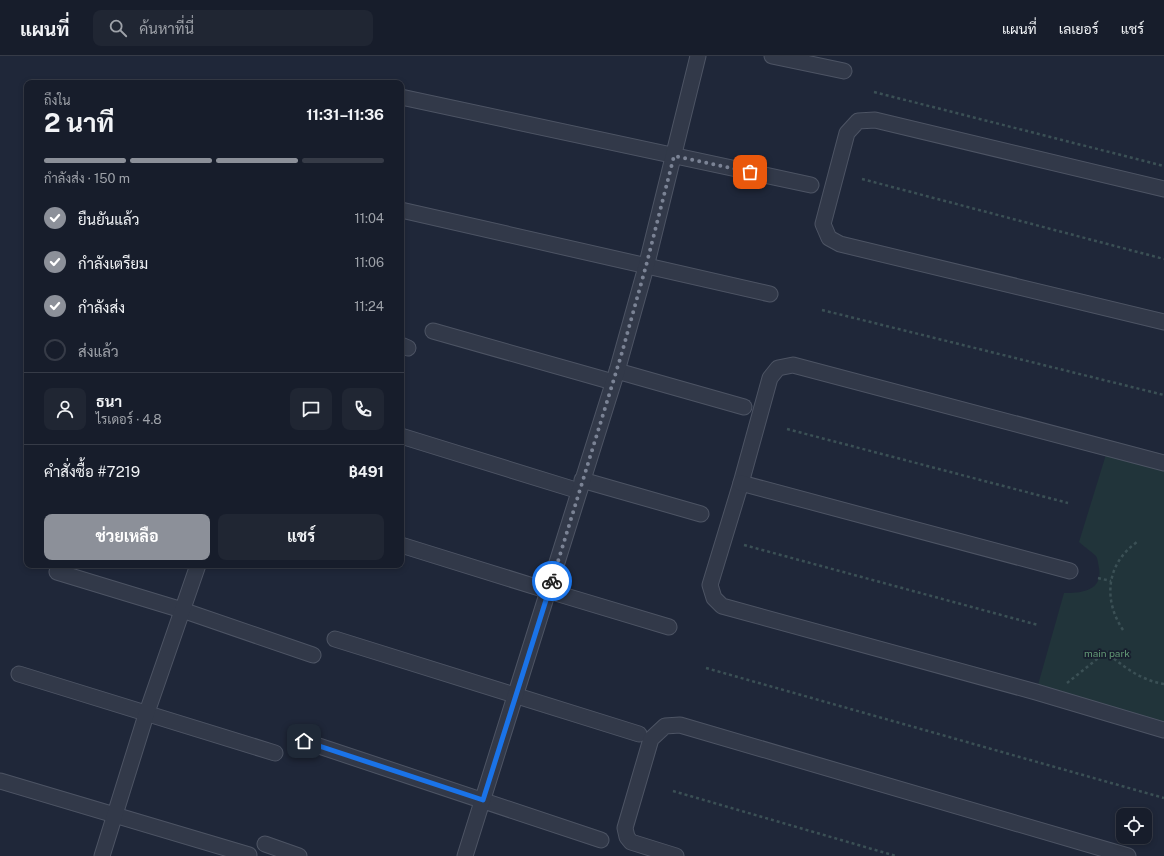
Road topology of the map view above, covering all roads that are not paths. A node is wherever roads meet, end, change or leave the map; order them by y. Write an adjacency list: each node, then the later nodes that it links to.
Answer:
1 (698, 56): 5 (street)
2 (772, 56): 3 (street)
3 (844, 71)
4 (404, 98): 5 (street)
5 (674, 156): 6 (street); 9 (street)
6 (810, 185)
7 (1164, 189): 11 (street)
8 (404, 211): 9 (street)
9 (646, 266): 10 (street); 13 (street)
10 (770, 294)
11 (1164, 322)
12 (433, 331): 13 (street)
13 (615, 377): 14 (street); 18 (street)
14 (744, 407)
15 (404, 437): 18 (street)
16 (1164, 462): 17 (street)
17 (741, 484): 22 (street); 32 (street)
18 (581, 485): 19 (street); 24 (street)
19 (701, 514)
20 (404, 546): 24 (street)
21 (197, 568): 25 (street)
22 (1070, 571)
23 (57, 572): 25 (street)
24 (548, 591): 26 (street); 30 (street)
25 (182, 610): 28 (street); 31 (street)
26 (669, 627)
27 (334, 640): 30 (street)
28 (313, 655)
29 (19, 674): 31 (street)
30 (515, 697): 33 (street); 37 (street)
31 (146, 715): 35 (street); 38 (street)
32 (1164, 730)
33 (639, 734)
34 (304, 741): 37 (street)
35 (275, 753)
36 (0, 781): 38 (street)
37 (483, 800): 39 (street); 44 (street)
38 (114, 815): 41 (street); 42 (street)
39 (601, 840)
40 (265, 844): 43 (street)
41 (249, 855)
42 (102, 856)
43 (299, 856)
44 (465, 856)
45 (676, 856): 46 (street)
46 (1128, 856)

